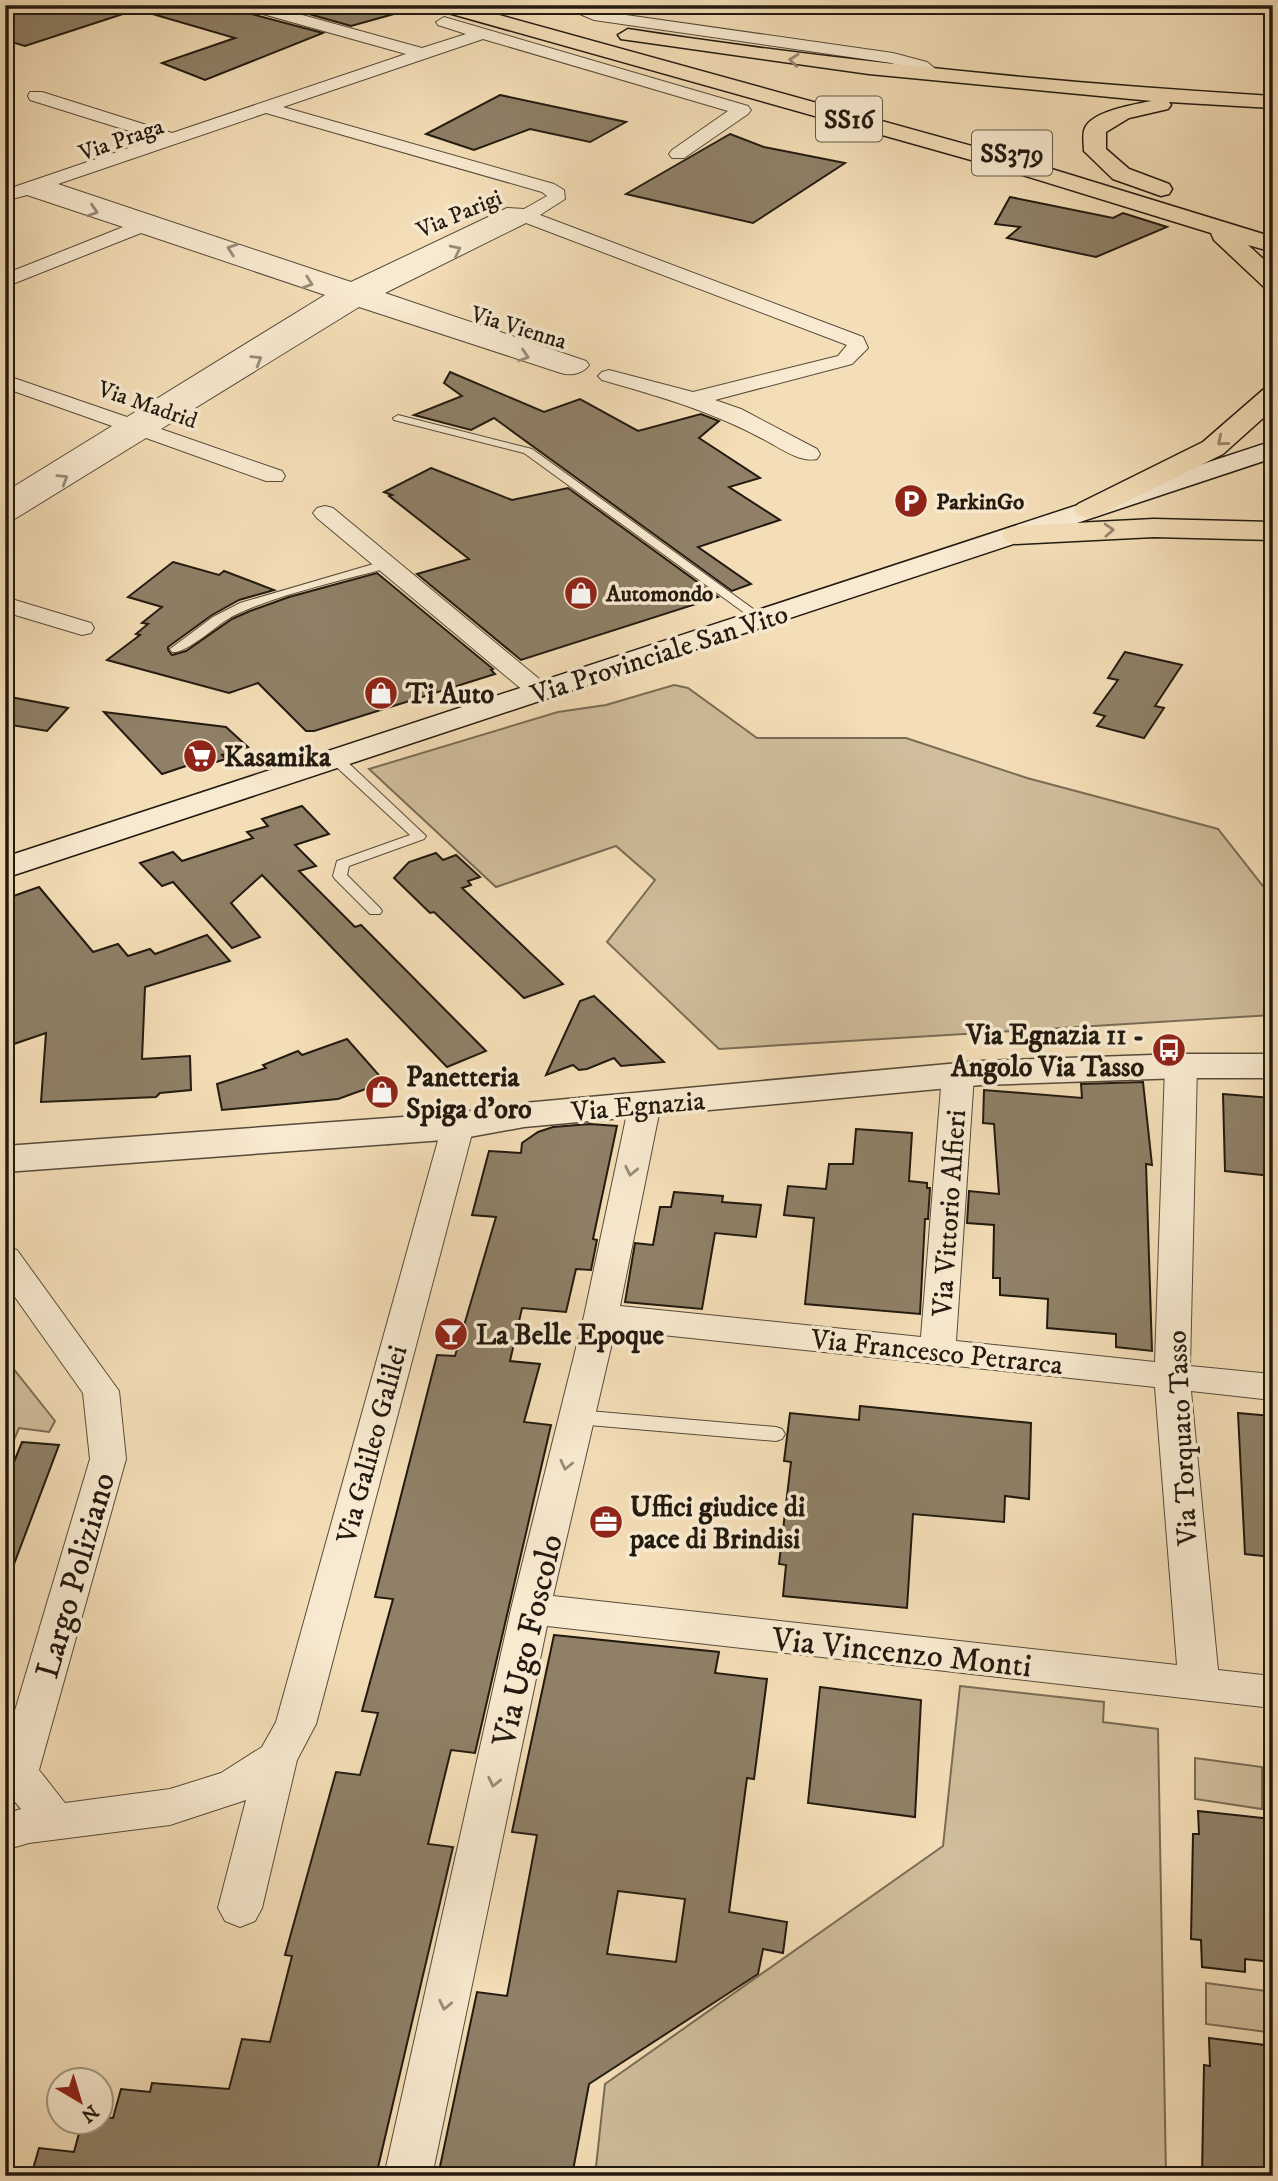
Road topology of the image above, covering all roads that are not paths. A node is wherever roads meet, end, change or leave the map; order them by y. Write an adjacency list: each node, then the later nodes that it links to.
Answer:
1 (247, 5): 6 (street)
2 (494, 5): 21 (highway, SS379)
3 (436, 11): 5 (street); 22 (highway, SS16)
4 (574, 12): 7 (highway, SS16)
5 (481, 34): 6 (street, Via Praga); 15 (street)
6 (424, 54): 11 (street, Via Praga)
7 (1096, 91): 9 (highway, SS16); 12 (highway)
8 (36, 96): 14 (street)
9 (1240, 100): 10 (highway, SS16); 12 (highway)
10 (1273, 102)
11 (268, 108): 13 (street, Via Praga); 19 (street, Via Parigi)
12 (1122, 113): 21 (highway)
13 (249, 115): 14 (street, Via Praga); 16 (street, Via Praga)
14 (176, 140): 16 (street, Via Praga)
15 (678, 154)
16 (40, 189): 17 (street, Via Praga); 18 (street, Via Praga); 20 (street, Via Vienna)
17 (5, 196)
18 (5, 201)
19 (525, 216): 26 (street, Via Parigi); 30 (street)
20 (147, 224): 24 (street); 26 (street, Via Vienna)
21 (1273, 227)
22 (1212, 228): 23 (highway, SS16); 25 (highway)
23 (1273, 245)
24 (5, 281)
25 (1273, 282)
26 (354, 294): 26 (street, Via Vienna, one-way to 26); 32 (street, Via Parigi)
27 (609, 376): 30 (street)
28 (5, 381): 32 (street, Via Madrid)
29 (1273, 396): 37 (highway, one-way to 37)
30 (693, 399): 34 (street)
31 (398, 418): 44 (lane)
32 (136, 428): 35 (street, Via Madrid); 36 (street, Via Parigi); 39 (street, Via Parigi, one-way to 32)
33 (1273, 449): 37 (main road, Via Provinciale San Vito)
34 (809, 453)
35 (274, 476)
36 (5, 502)
37 (1088, 510): 41 (main road, Via Provinciale San Vito)
38 (325, 513): 42 (street)
39 (5, 515)
40 (1273, 531): 41 (highway, one-way to 40)
41 (1016, 535): 44 (main road, Via Provinciale San Vito)
42 (387, 564): 46 (lane); 47 (street)
43 (5, 604): 45 (street)
44 (761, 619): 47 (main road, Via Provinciale San Vito)
45 (82, 628)
46 (176, 649)
47 (540, 692): 48 (main road, Via Provinciale San Vito)
48 (336, 759): 49 (main road, Via Provinciale San Vito); 50 (lane)
49 (5, 868)
50 (375, 911)
51 (1181, 1066): 52 (main road, Via Egnazia); 53 (main road, Via Egnazia); 60 (street, Via Torquato Tasso)
52 (1273, 1066)
53 (958, 1075): 54 (main road, Via Egnazia); 59 (street, Via Vittorio Alfieri)
54 (645, 1104): 55 (main road, Via Egnazia); 58 (street, Via Ugo Foscolo, one-way to 58)
55 (458, 1126): 56 (main road, Via Egnazia); 67 (street, Via Galileo Galilei)
56 (5, 1159)
57 (5, 1258): 68 (street, Largo Poliziano)
58 (601, 1316): 59 (street, Via Francesco Petrarca); 62 (street, Via Ugo Foscolo)
59 (938, 1351): 60 (street, Via Francesco Petrarca)
60 (1172, 1376): 61 (street, Via Francesco Petrarca); 65 (street, Via Torquato Tasso)
61 (1273, 1387)
62 (577, 1417): 63 (lane); 64 (street, Via Ugo Foscolo, one-way to 64)
63 (776, 1434)
64 (531, 1609): 65 (street, Via Vincenzo Monti); 71 (street, Via Ugo Foscolo, one-way to 71)
65 (1199, 1684): 66 (street, Via Vincenzo Monti)
66 (1273, 1692)
67 (277, 1759): 68 (street); 70 (street)
68 (56, 1822): 69 (street)
69 (5, 1832)
70 (240, 1908)
71 (408, 2176)

